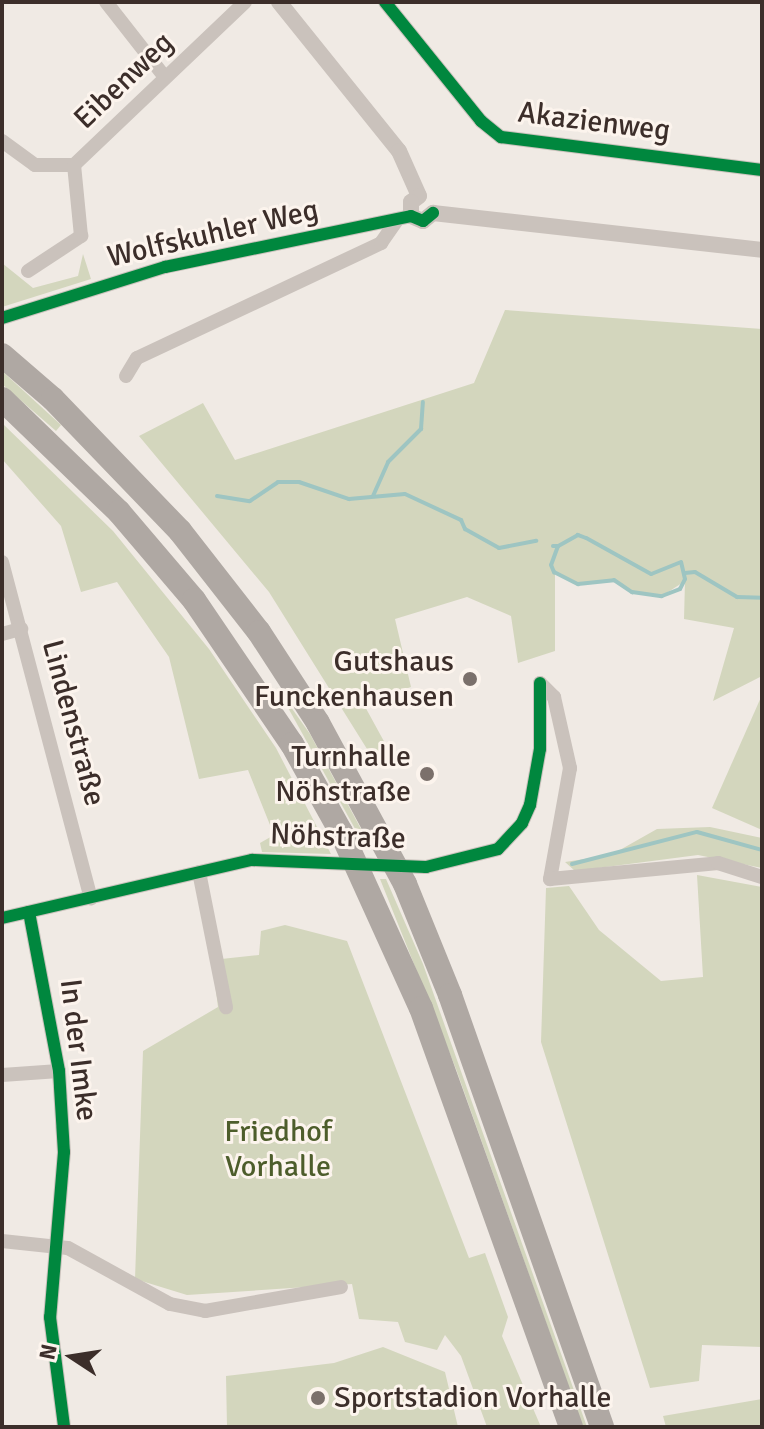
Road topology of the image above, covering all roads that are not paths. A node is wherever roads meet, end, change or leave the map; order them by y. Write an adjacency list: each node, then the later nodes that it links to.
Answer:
1 (106, 2): 5 (street)
2 (245, 2): 5 (street, Eibenweg)
3 (279, 2): 9 (street)
4 (385, 2): 8 (street, Akazienweg)
5 (164, 76): 7 (street, Eibenweg)
6 (2, 141): 7 (street)
7 (74, 165): 13 (street)
8 (762, 170)
9 (419, 196): 10 (street); 11 (street)
10 (433, 213): 11 (street, Wolfskuhler Weg); 12 (street, Wolfskuhler Weg)
11 (404, 218): 14 (street, Wolfskuhler Weg); 16 (street)
12 (762, 250)
13 (28, 271)
14 (2, 318)
15 (2, 355): 34 (highway)
16 (126, 376)
17 (2, 399): 33 (highway)
18 (2, 562): 19 (street, Lindenstraße)
19 (21, 629): 20 (street); 23 (street, Lindenstraße)
20 (2, 634)
21 (199, 872): 22 (street, Nöhstraße); 23 (street, Nöhstraße); 26 (street)
22 (762, 877)
23 (91, 898): 24 (street, Nöhstraße)
24 (29, 912): 25 (street, Nöhstraße); 27 (street, In der Imke)
25 (2, 918)
26 (226, 1007)
27 (59, 1071): 28 (street); 30 (street, In der Imke)
28 (2, 1075)
29 (2, 1241): 30 (street)
30 (55, 1244): 31 (street); 32 (street, In der Imke)
31 (341, 1287)
32 (64, 1427)
33 (571, 1427)
34 (602, 1427)

